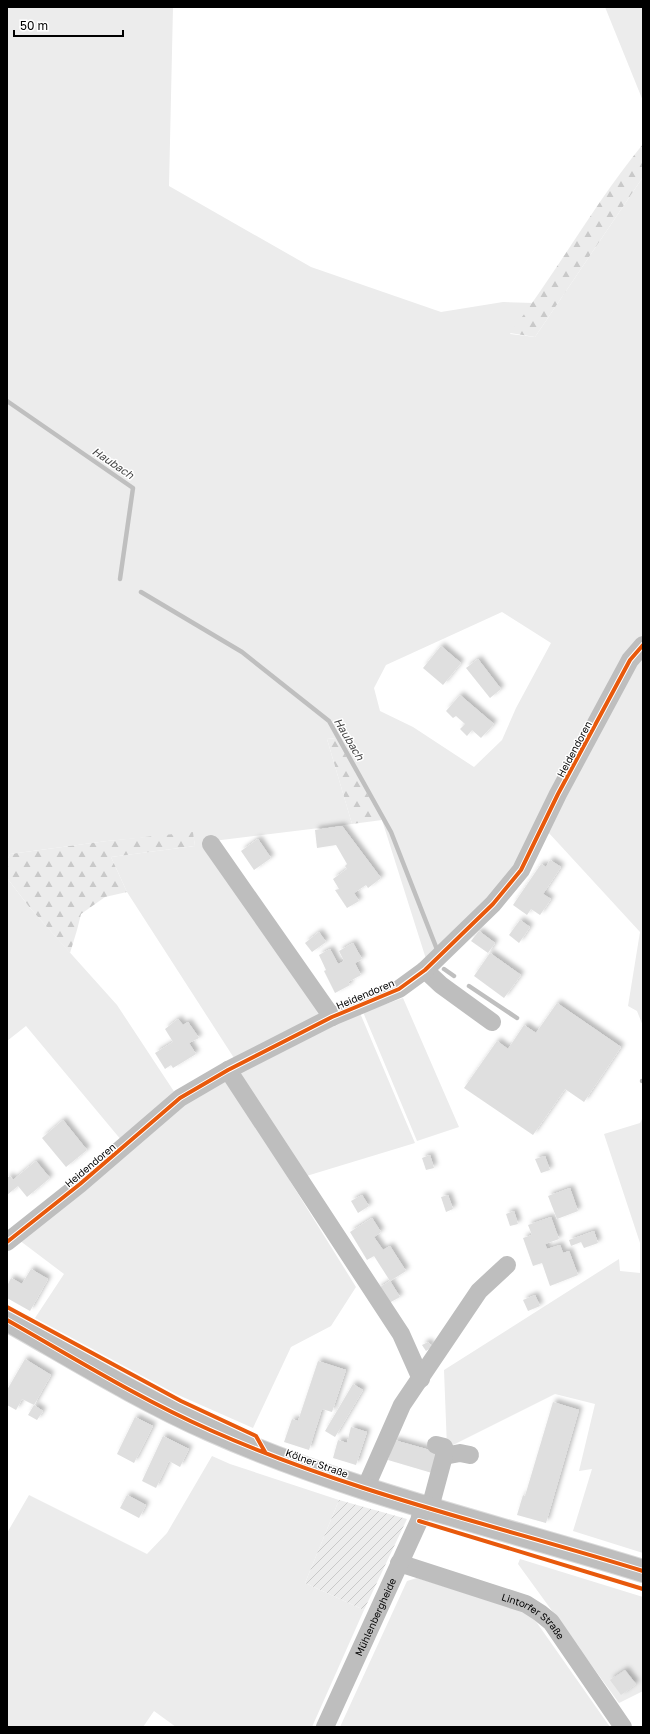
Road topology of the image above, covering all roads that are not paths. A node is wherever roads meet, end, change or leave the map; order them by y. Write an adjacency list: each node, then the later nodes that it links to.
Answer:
1 (643, 645): 3 (street, Heidendoren)
2 (212, 844): 4 (street)
3 (425, 970): 4 (street, Heidendoren); 5 (street)
4 (332, 1017): 6 (street, Heidendoren)
5 (492, 1022)
6 (228, 1070): 7 (street, Heidendoren); 10 (street)
7 (7, 1242)
8 (507, 1265): 10 (street)
9 (7, 1320): 12 (main road, Kölner Straße)
10 (421, 1379): 12 (street)
11 (470, 1455): 13 (street, Mühlenbergheide)
12 (365, 1489): 13 (main road, Kölner Straße)
13 (427, 1507): 14 (street, Mühlenbergheide); 15 (main road, Kölner Straße)
14 (399, 1563): 16 (street, Mühlenbergheide); 17 (street, Lintorfer Straße)
15 (643, 1571)
16 (325, 1727)
17 (623, 1727)

